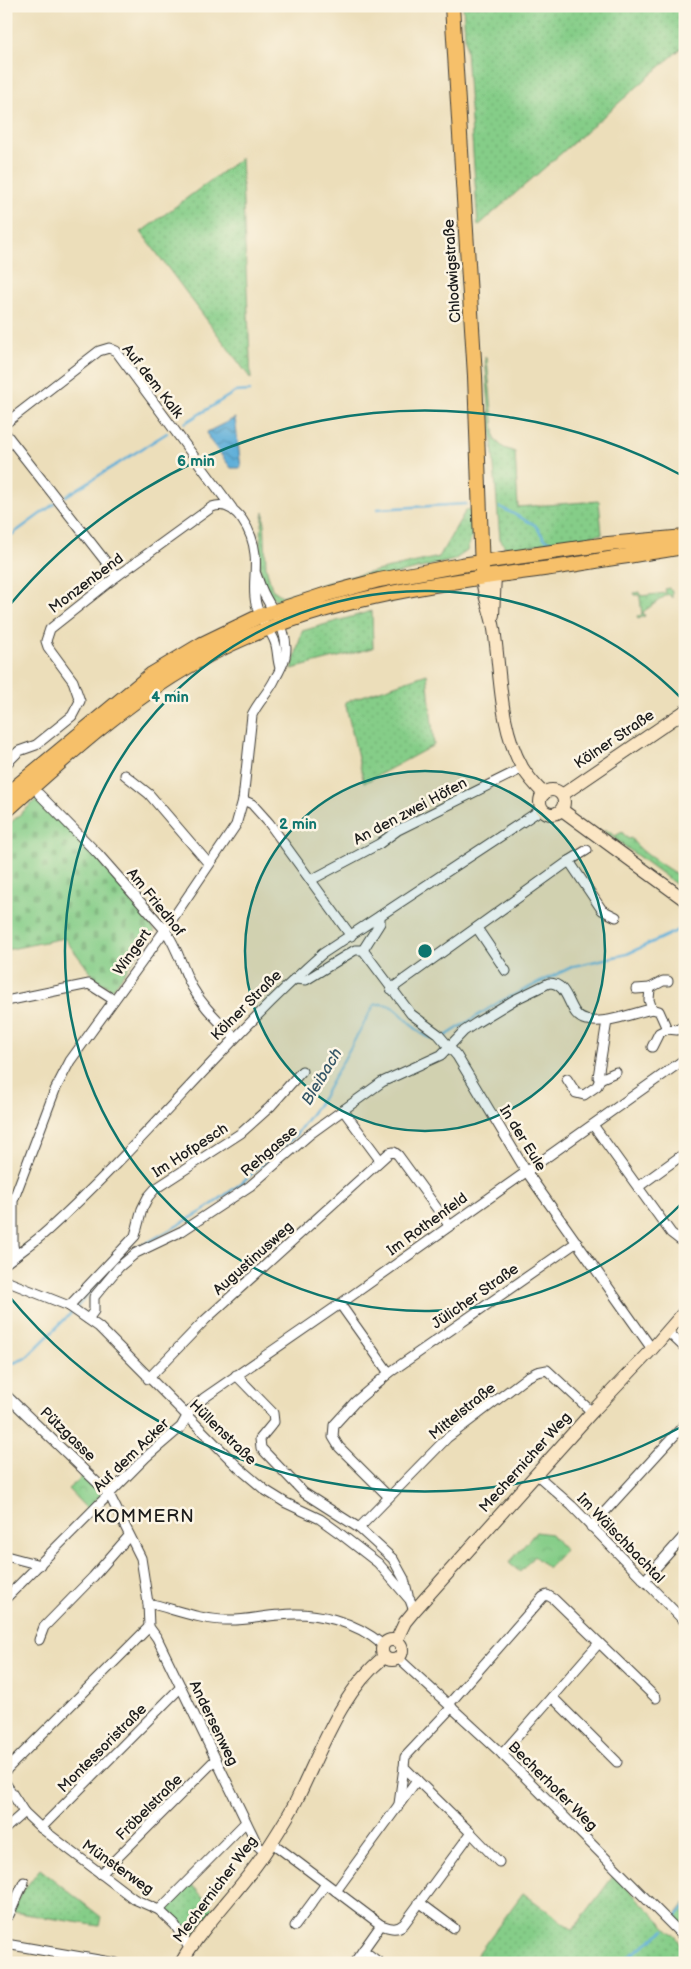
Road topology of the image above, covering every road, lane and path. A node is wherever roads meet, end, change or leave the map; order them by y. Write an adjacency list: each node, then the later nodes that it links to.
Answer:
1 (452, 6): 5 (main road, Chlodwigstraße)
2 (6, 423): 4 (street, Auf dem Kalk)
3 (6, 434): 11 (street)
4 (233, 510): 10 (street); 11 (street, Monzenbend)
5 (481, 534): 8 (main road, Chlodwigstraße); 9 (main road)
6 (685, 537): 8 (main road)
7 (685, 547): 12 (main road)
8 (488, 562): 9 (main road); 12 (main road)
9 (461, 565): 14 (main road)
10 (256, 574): 13 (street); 14 (street)
11 (117, 576): 17 (street, Monzenbend)
12 (489, 576): 14 (main road); 18 (street)
13 (260, 616): 14 (main road); 23 (main road)
14 (274, 621): 15 (street); 15 (street, Wingert); 27 (main road)
15 (280, 668): 24 (street, Wingert)
16 (685, 711): 22 (street, Kölner Straße)
17 (7, 767)
18 (523, 768): 21 (street); 31 (street, An den zwei Höfen)
19 (125, 775): 30 (street)
20 (39, 794): 36 (street, Am Friedhof)
21 (544, 794): 22 (street); 25 (street)
22 (562, 795): 26 (street)
23 (6, 796)
24 (243, 800): 30 (street, Wingert); 31 (street)
25 (542, 809): 26 (street); 33 (street, Kölner Straße)
26 (562, 810): 32 (street)
27 (6, 811)
28 (587, 850): 29 (street)
29 (568, 861): 34 (street); 35 (street)
30 (209, 864): 36 (street, Wingert)
31 (311, 880): 37 (street)
32 (685, 900)
33 (380, 916): 37 (street, Kölner Straße); 38 (street)
34 (616, 917)
35 (476, 928): 39 (street); 44 (street)
36 (165, 930): 46 (street, Wingert); 51 (street, Am Friedhof)
37 (351, 936): 40 (street, Kölner Straße)
38 (362, 950): 40 (street); 44 (street, In der Eule)
39 (506, 971)
40 (294, 979): 51 (street, Kölner Straße)
41 (668, 981): 43 (street)
42 (636, 988): 43 (street)
43 (650, 988): 47 (street)
44 (391, 989): 52 (street, In der Eule)
45 (6, 1000): 46 (street)
46 (114, 1000): 65 (street, Wingert)
47 (652, 1009): 48 (street, Rehgasse); 50 (street)
48 (607, 1021): 52 (street, Rehgasse); 58 (street)
49 (685, 1025): 50 (street)
50 (667, 1029): 53 (street)
51 (235, 1038): 69 (street, Kölner Straße)
52 (447, 1044): 59 (street, Rehgasse); 63 (street, In der Eule)
53 (652, 1047)
54 (685, 1059): 60 (street, Im Rothenfeld)
55 (302, 1071): 73 (street, Im Hofpesch)
56 (616, 1072): 58 (street)
57 (568, 1079): 58 (street)
58 (600, 1079)
59 (343, 1110): 62 (street); 75 (street, Rehgasse)
60 (593, 1125): 63 (street, Im Rothenfeld); 64 (street)
61 (685, 1153): 64 (street)
62 (380, 1160): 66 (street); 81 (street, Augustinusweg)
63 (526, 1171): 66 (street, Im Rothenfeld); 68 (street, In der Eule)
64 (638, 1187): 67 (street)
65 (10, 1202): 69 (street, Wingert)
66 (449, 1225): 72 (street, Im Rothenfeld)
67 (685, 1240)
68 (576, 1242): 78 (street, In der Eule); 79 (street, Jülicher Straße)
69 (15, 1256): 70 (street, Kölner Straße)
70 (6, 1263)
71 (6, 1281): 73 (street, Hüllenstraße)
72 (340, 1304): 79 (street); 80 (street, Im Rothenfeld)
73 (73, 1309): 75 (street, Hüllenstraße)
74 (685, 1310): 76 (street, Mechernicher Weg)
75 (88, 1319): 81 (street, Hüllenstraße)
76 (667, 1331): 77 (street); 78 (street, Mechernicher Weg)
77 (685, 1348)
78 (652, 1349): 83 (street, Mechernicher Weg)
79 (389, 1373): 88 (street, Jülicher Straße)
80 (236, 1375): 84 (street, Im Rothenfeld); 90 (street)
81 (148, 1379): 84 (street, Hüllenstraße)
82 (6, 1394): 87 (street, Pützgasse)
83 (592, 1412): 86 (street, Mechernicher Weg); 88 (street, Mittelstraße)
84 (187, 1415): 87 (street, Auf dem Acker); 98 (street, Hüllenstraße)
85 (685, 1424): 89 (street)
86 (536, 1474): 89 (street, Im Wälschbachtal); 98 (street, Mechernicher Weg)
87 (109, 1494): 92 (street); 94 (street, Auf dem Acker)
88 (389, 1497): 90 (street, Mittelstraße)
89 (591, 1527): 95 (street, Im Wälschbachtal)
90 (359, 1528): 98 (street)
91 (685, 1535): 95 (street)
92 (129, 1536): 97 (street); 101 (street)
93 (6, 1556): 94 (street)
94 (40, 1565): 96 (street, Auf dem Acker)
95 (644, 1580): 99 (street, Im Wälschbachtal)
96 (6, 1598)
97 (148, 1603): 100 (street); 104 (street)
98 (412, 1606): 102 (street, Mechernicher Weg)
99 (685, 1622)
100 (149, 1627): 106 (street, Andersenweg); 114 (street)
101 (39, 1640)
102 (396, 1641): 104 (street, Mechernicher Weg); 105 (street)
103 (599, 1643): 107 (street); 108 (street); 109 (street)
104 (384, 1651): 105 (street); 123 (street, Mechernicher Weg)
105 (398, 1658): 109 (street, Becherhofer Weg)
106 (182, 1687): 111 (street, Andersenweg); 121 (street, Montessoristraße)
107 (552, 1697): 110 (street); 112 (street)
108 (656, 1698)
109 (450, 1705): 110 (street, Becherhofer Weg); 113 (street)
110 (502, 1754): 135 (street, Becherhofer Weg)
111 (216, 1759): 119 (street, Andersenweg); 125 (street, Fröbelstraße)
112 (617, 1762)
113 (404, 1767): 115 (street); 117 (street)
114 (6, 1770)
115 (417, 1780): 117 (street); 122 (street)
116 (6, 1784): 118 (street, Münsterweg)
117 (399, 1805): 128 (street)
118 (24, 1812): 120 (street); 121 (street, Münsterweg)
119 (246, 1822): 123 (street, Andersenweg); 130 (street)
120 (6, 1828)
121 (41, 1828): 125 (street, Münsterweg)
122 (471, 1833): 124 (street); 129 (street)
123 (268, 1847): 127 (street, Andersenweg); 137 (street, Mechernicher Weg)
124 (499, 1862)
125 (102, 1874): 130 (street, Münsterweg)
126 (24, 1882): 131 (street)
127 (326, 1884): 128 (street, Andersenweg); 133 (street)
128 (336, 1891): 132 (street, Andersenweg)
129 (419, 1902): 132 (street); 134 (street)
130 (159, 1910): 137 (street, Münsterweg)
131 (7, 1915)
132 (381, 1924): 138 (street)
133 (295, 1926)
134 (454, 1928)
135 (685, 1938)
136 (6, 1944): 139 (street)
137 (189, 1948): 140 (street, Mechernicher Weg)
138 (363, 1950): 141 (street); 142 (street)
139 (116, 1963)
140 (181, 1963)
141 (354, 1963)
142 (380, 1963)

